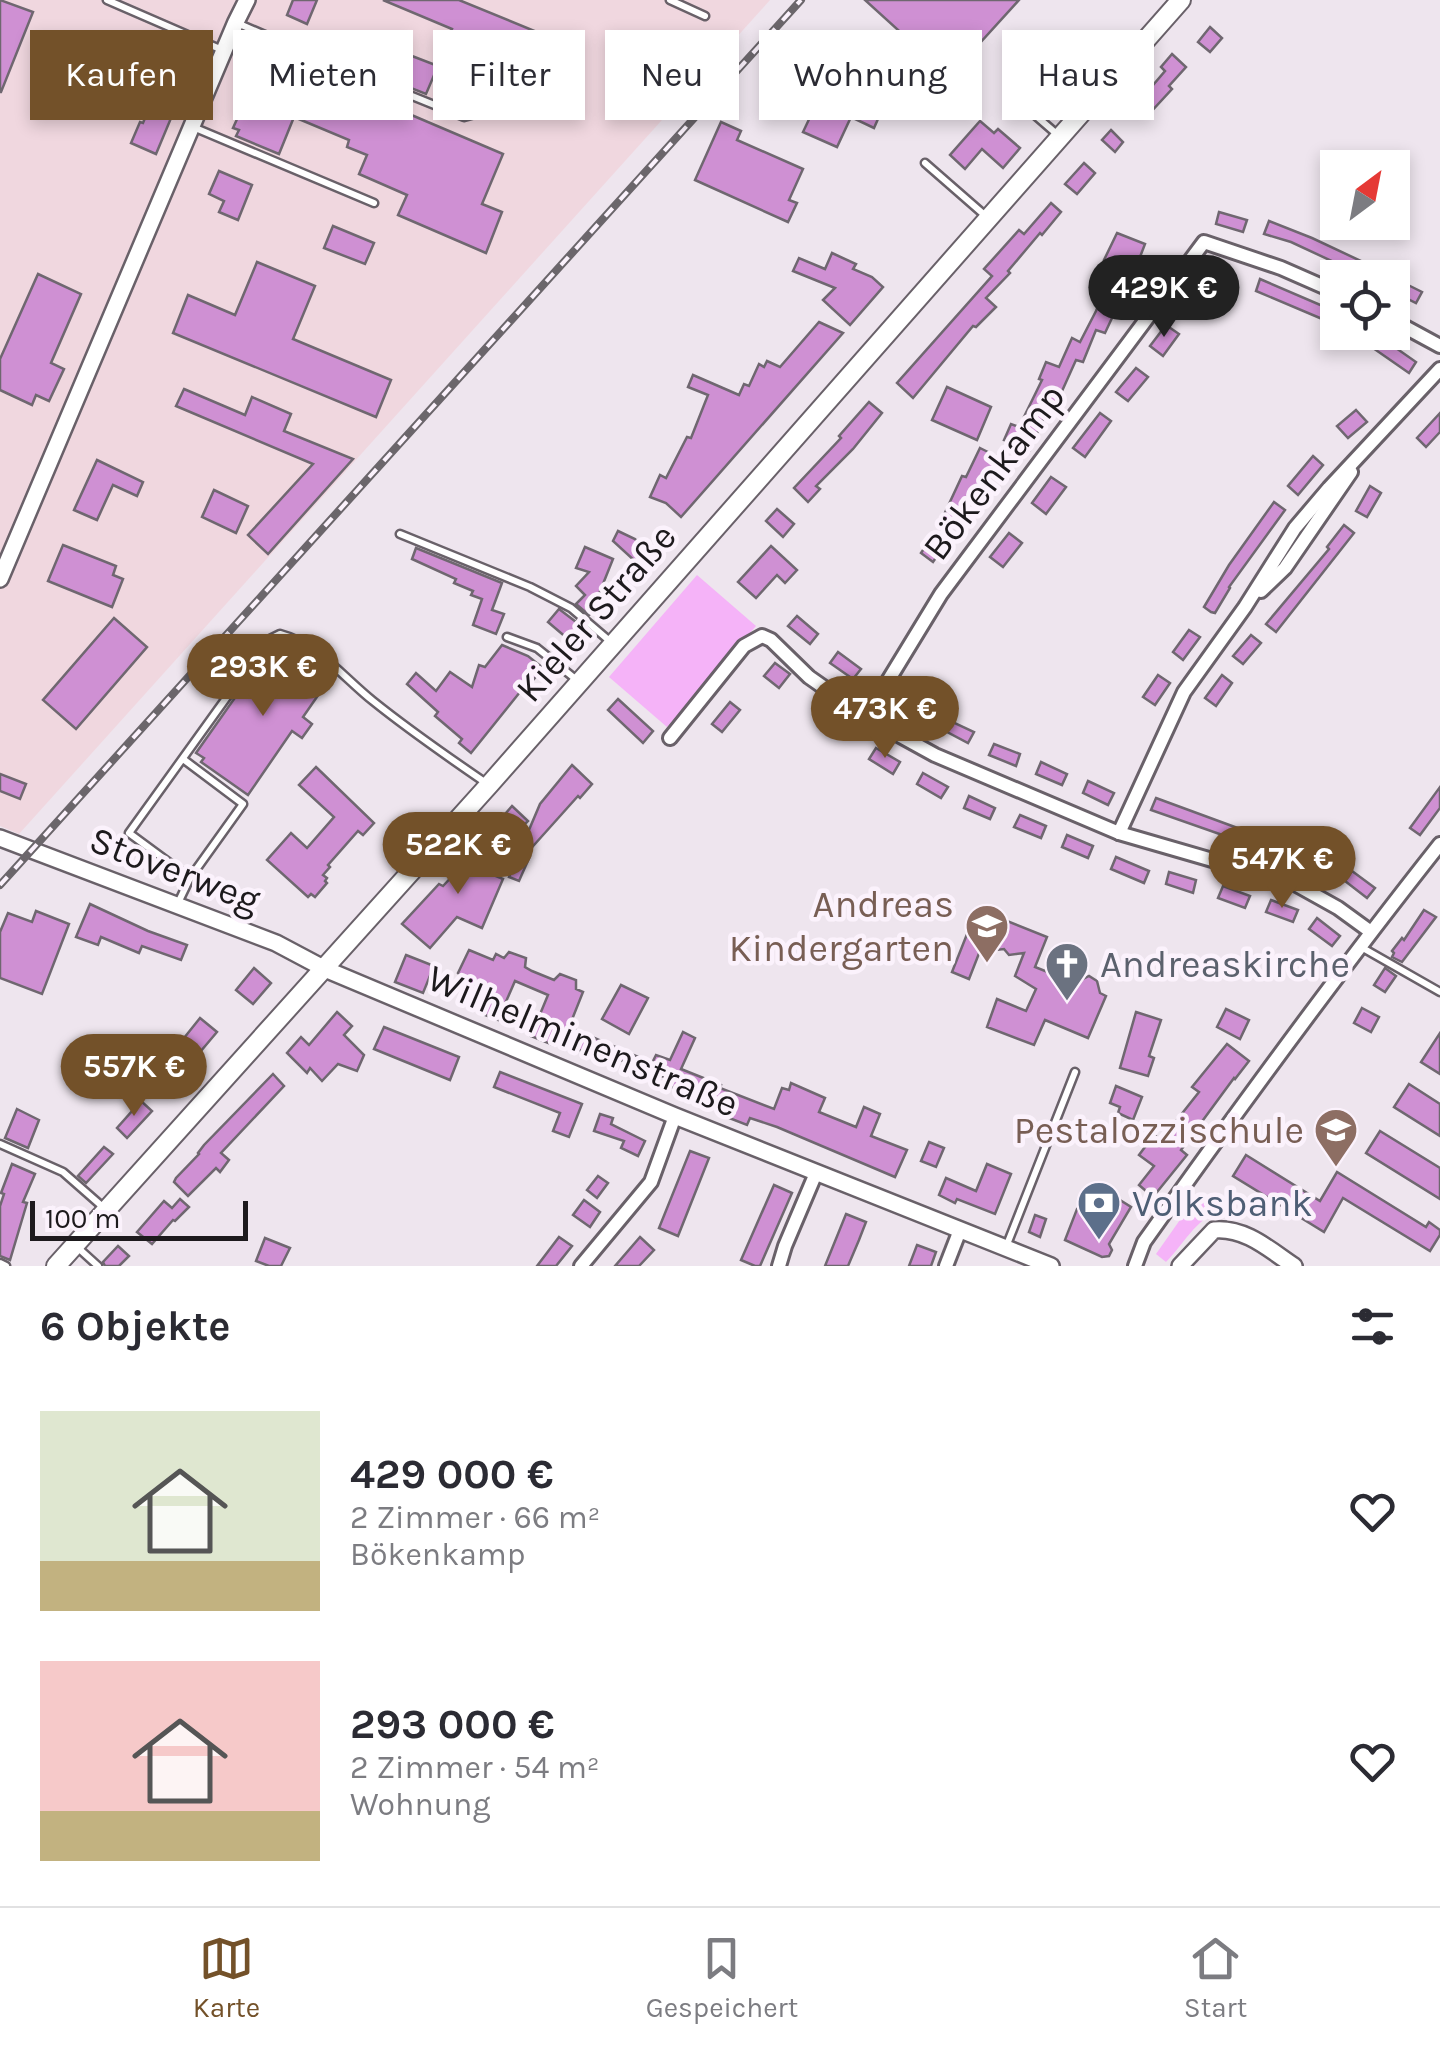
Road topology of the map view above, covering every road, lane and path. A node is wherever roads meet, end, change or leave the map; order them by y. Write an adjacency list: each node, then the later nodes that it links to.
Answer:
1 (107, 0): 6 (lane)
2 (247, 0): 6 (street)
3 (670, 0): 5 (lane)
4 (1180, 0): 11 (main road, Kieler Straße)
5 (705, 16)
6 (230, 36): 7 (lane); 8 (lane); 10 (street)
7 (233, 37)
8 (233, 37)
9 (1041, 120): 11 (lane)
10 (192, 126): 13 (lane); 20 (street)
11 (1060, 137): 14 (main road, Kieler Straße)
12 (926, 162): 14 (lane)
13 (374, 203)
14 (989, 219): 22 (main road, Kieler Straße)
15 (1320, 286): 24 (street, Bökenkamp)
16 (1410, 330): 17 (street)
17 (1440, 346)
18 (1440, 369): 28 (street)
19 (400, 534): 22 (lane)
20 (0, 580)
21 (507, 638): 23 (lane)
22 (613, 644): 23 (main road, Kieler Straße)
23 (579, 682): 27 (main road, Kieler Straße)
24 (866, 717): 25 (street); 28 (street)
25 (670, 738)
26 (183, 759): 27 (lane); 31 (lane); 31 (lane)
27 (489, 786): 35 (main road, Kieler Straße)
28 (1119, 834): 33 (street)
29 (0, 838): 32 (street, Stoverweg)
30 (1440, 844): 33 (street)
31 (190, 878): 32 (lane)
32 (177, 904): 35 (street, Stoverweg)
33 (1371, 932): 34 (street)
34 (1360, 946): 36 (lane); 52 (street)
35 (325, 969): 38 (street, Wilhelminenstraße); 41 (main road, Kieler Straße)
36 (1440, 992)
37 (1075, 1072): 44 (lane)
38 (675, 1116): 40 (street, Wilhelminenstraße); 48 (street)
39 (0, 1144): 41 (lane)
40 (816, 1173): 42 (street, Wilhelminenstraße); 49 (street)
41 (106, 1210): 43 (main road, Kieler Straße)
42 (960, 1230): 44 (street, Wilhelminenstraße); 50 (street)
43 (75, 1246): 46 (main road, Kieler Straße); 47 (lane)
44 (1006, 1248): 51 (street, Wilhelminenstraße)
45 (1178, 1264): 53 (street)
46 (56, 1266)
47 (98, 1266)
48 (581, 1266)
49 (780, 1266)
50 (946, 1266)
51 (1051, 1266)
52 (1135, 1266)
53 (1294, 1266)

